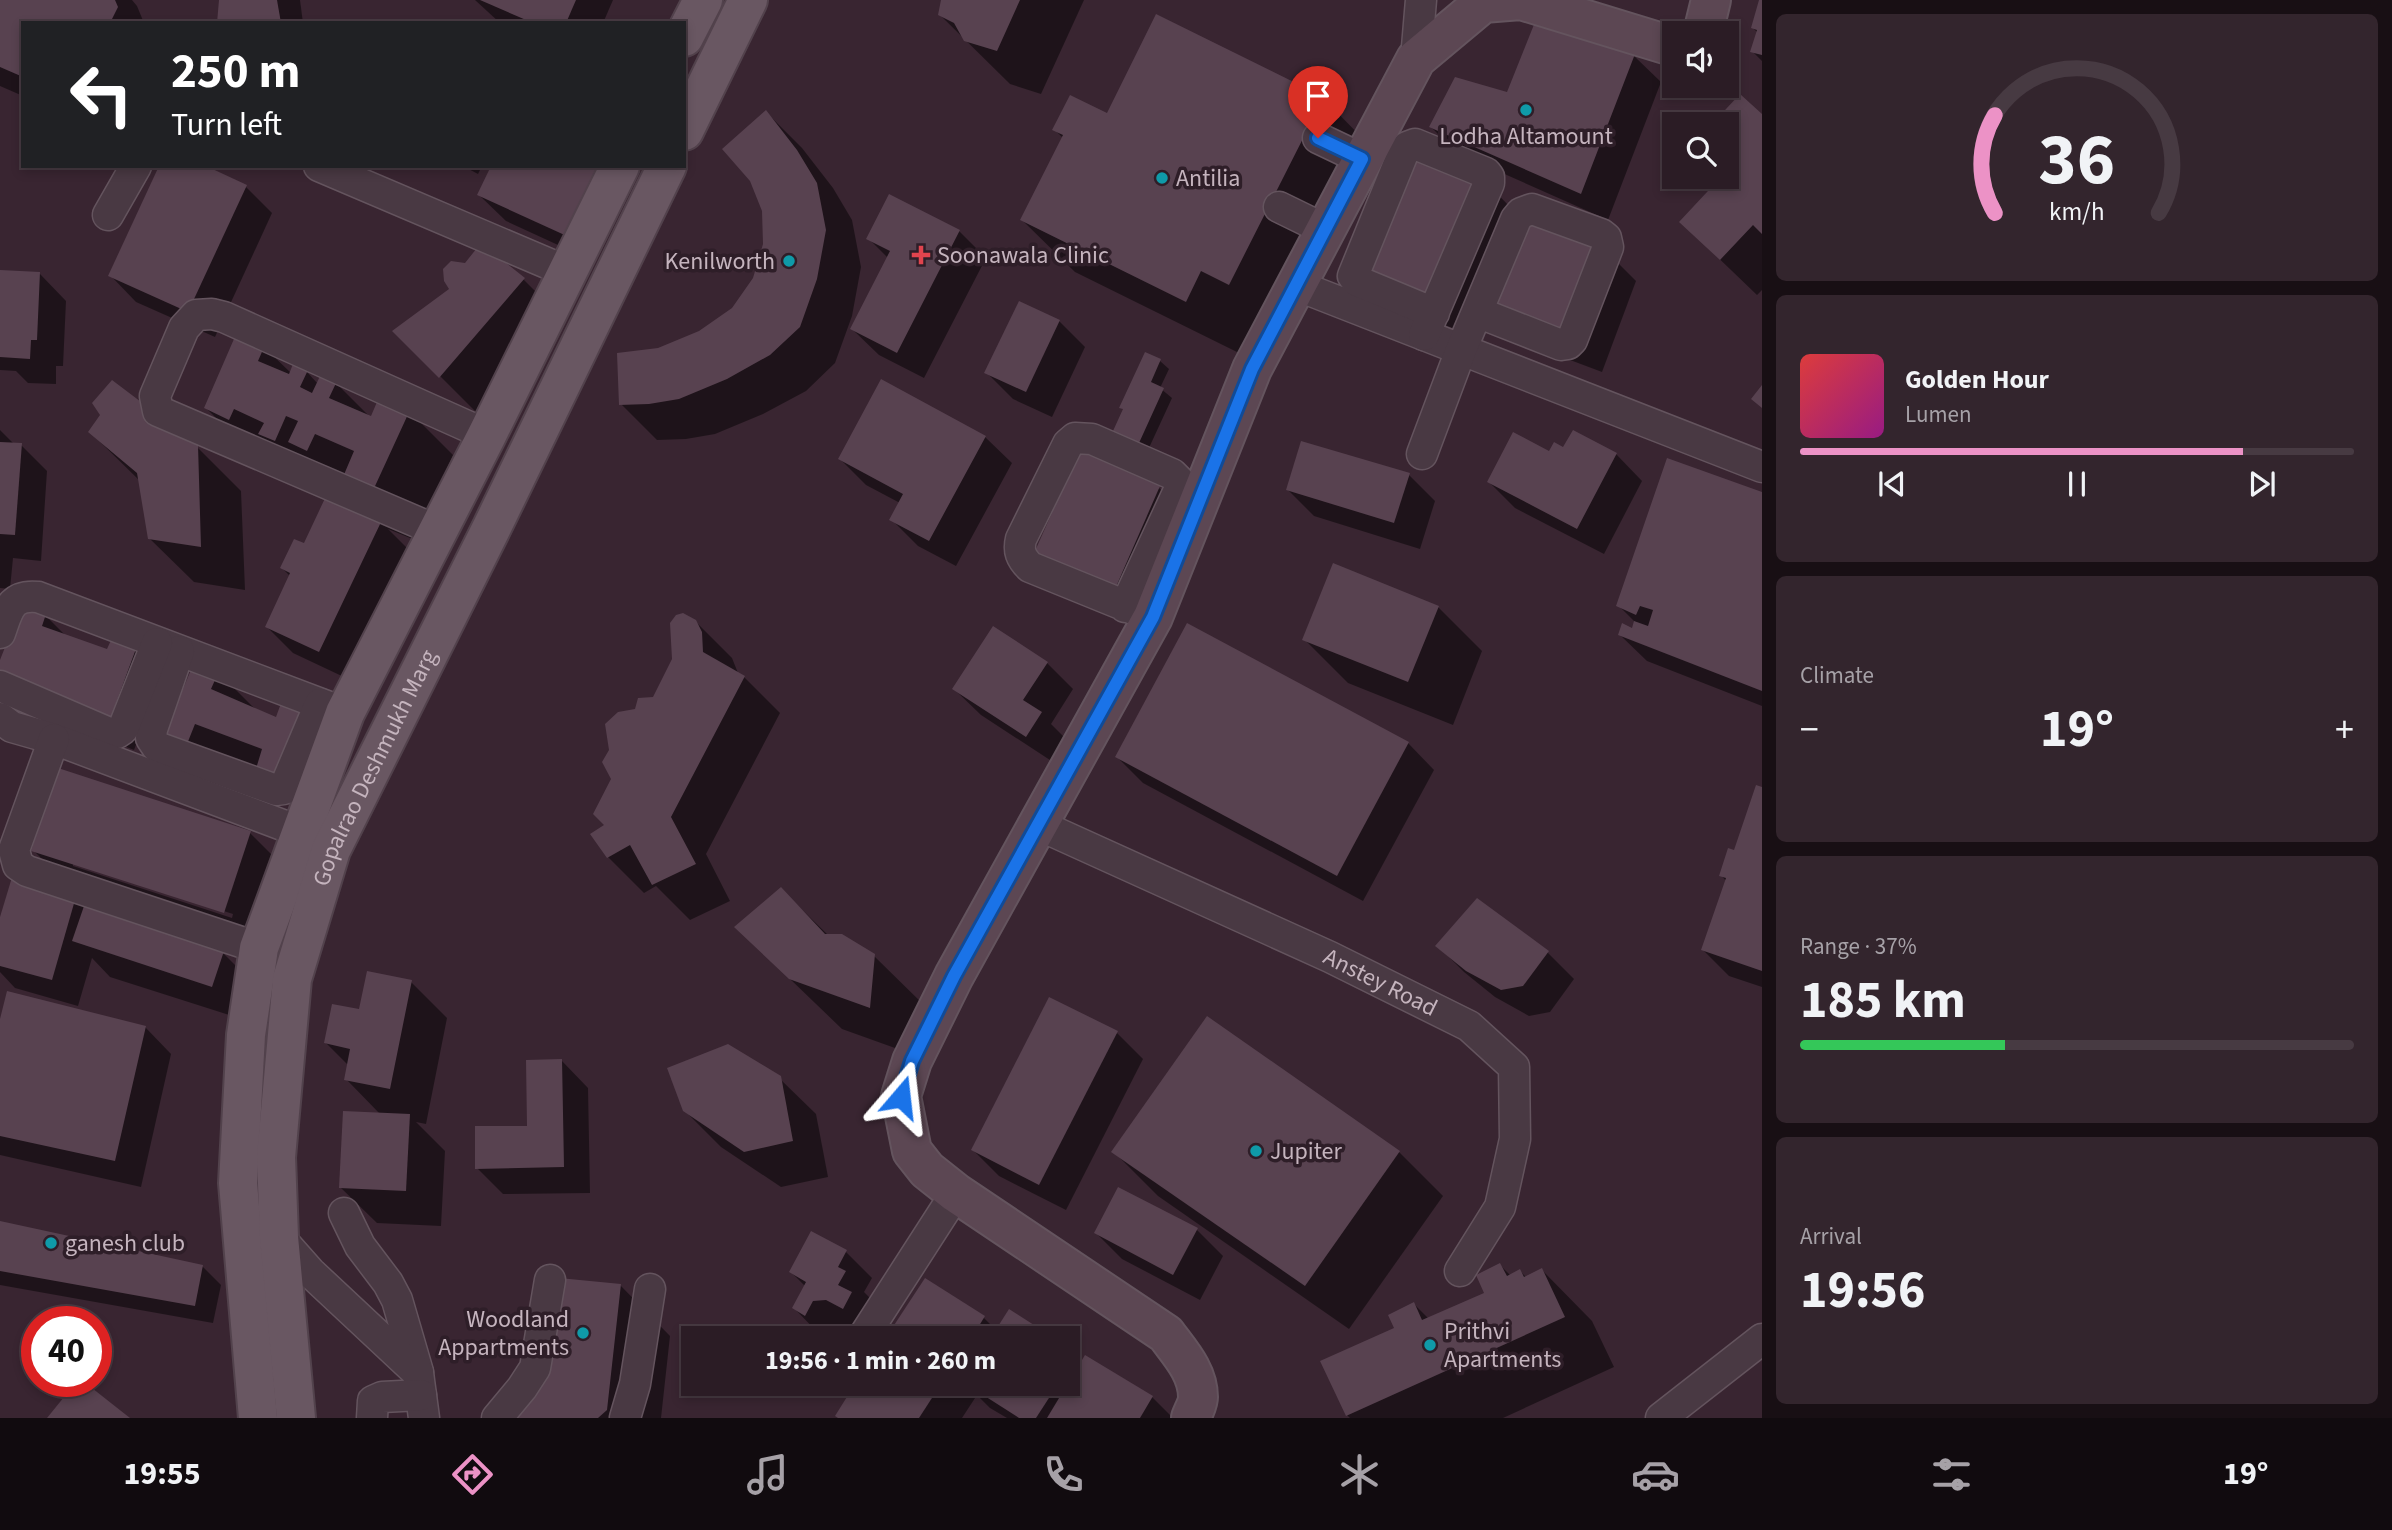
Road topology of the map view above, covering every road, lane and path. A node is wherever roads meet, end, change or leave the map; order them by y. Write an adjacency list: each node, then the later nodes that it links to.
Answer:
1 (703, 0): 6 (main road)
2 (748, 0): 9 (main road)
3 (1421, 0): 8 (street)
4 (1711, 0): 5 (street)
5 (1706, 21)
6 (686, 33)
7 (1662, 43): 8 (street)
8 (1416, 59): 11 (street)
9 (686, 127)
10 (1318, 138): 11 (street)
11 (1378, 153): 18 (street); 19 (street); 23 (street)
12 (135, 168): 17 (street)
13 (324, 168): 20 (street)
14 (619, 168): 20 (main road, Gopalrao Deshmukh Marg)
15 (666, 168): 42 (main road, Gopalrao Deshmukh Marg)
16 (1279, 207): 18 (street)
17 (108, 215)
18 (1320, 238): 19 (street); 21 (street)
19 (1357, 264): 23 (street)
20 (568, 272): 25 (main road, Gopalrao Deshmukh Marg)
21 (1296, 285): 23 (street); 28 (street)
22 (1477, 312): 22 (street); 24 (street)
23 (1429, 324): 24 (street)
24 (1461, 350): 26 (street); 27 (street)
25 (487, 435): 29 (main road, Gopalrao Deshmukh Marg); 29 (street)
26 (1422, 454)
27 (1762, 467)
28 (1183, 508): 30 (street); 30 (street)
29 (438, 531): 34 (main road, Gopalrao Deshmukh Marg)
30 (1139, 612): 37 (street)
31 (0, 633): 32 (street)
32 (168, 647): 33 (street); 34 (street); 34 (street)
33 (0, 686)
34 (332, 709): 38 (main road, Gopalrao Deshmukh Marg)
35 (0, 718): 36 (street)
36 (54, 739): 38 (street); 39 (street)
37 (1040, 825): 40 (street); 43 (street, Anstey Road)
38 (302, 832): 39 (main road, Gopalrao Deshmukh Marg)
39 (258, 948): 49 (main road, Gopalrao Deshmukh Marg)
40 (956, 1194): 46 (street); 54 (street)
41 (344, 1213): 48 (street)
42 (279, 1237): 48 (street); 50 (main road, Gopalrao Deshmukh Marg)
43 (1460, 1271)
44 (550, 1280): 52 (street)
45 (650, 1289): 53 (street)
46 (870, 1326)
47 (1762, 1339): 55 (street)
48 (421, 1395): 51 (street)
49 (258, 1418)
50 (296, 1418)
51 (372, 1418)
52 (496, 1418)
53 (625, 1418)
54 (1191, 1418)
55 (1661, 1418)

